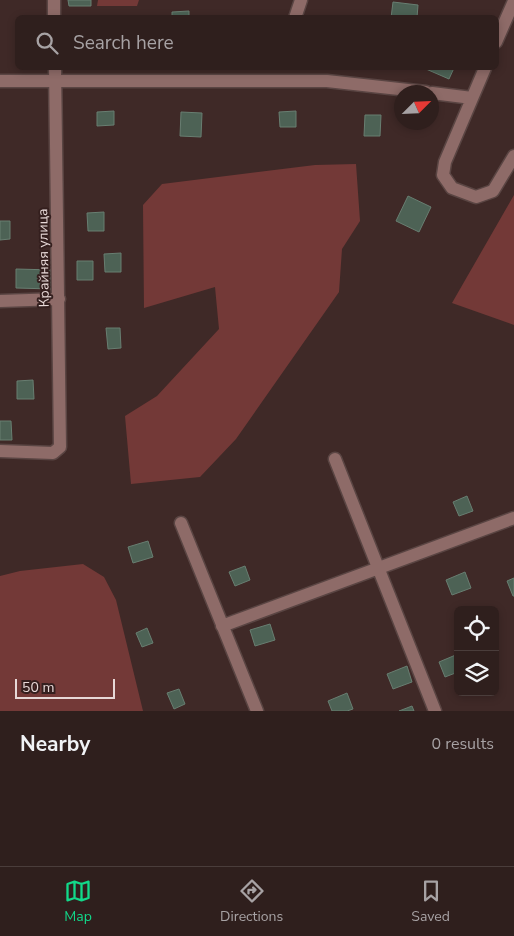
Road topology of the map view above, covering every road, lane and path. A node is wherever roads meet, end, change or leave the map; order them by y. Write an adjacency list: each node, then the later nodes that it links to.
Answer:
1 (54, 0): 4 (street)
2 (301, 0): 5 (street)
3 (514, 2): 6 (street)
4 (54, 15)
5 (295, 15)
6 (499, 35)
7 (54, 70): 12 (street, Крайняя улица)
8 (274, 70): 10 (street)
9 (484, 70): 15 (street)
10 (270, 80): 12 (street); 13 (street)
11 (0, 81): 12 (street)
12 (55, 81): 17 (street, Крайняя улица)
13 (394, 88)
14 (439, 94): 15 (street)
15 (472, 98): 16 (street)
16 (514, 156)
17 (59, 299): 18 (street); 19 (street, Крайняя улица)
18 (0, 301)
19 (0, 452)
20 (335, 459): 23 (street)
21 (514, 518): 23 (street)
22 (181, 523): 24 (street)
23 (379, 569): 24 (street); 26 (street)
24 (222, 626): 25 (street)
25 (256, 711)
26 (434, 711)

